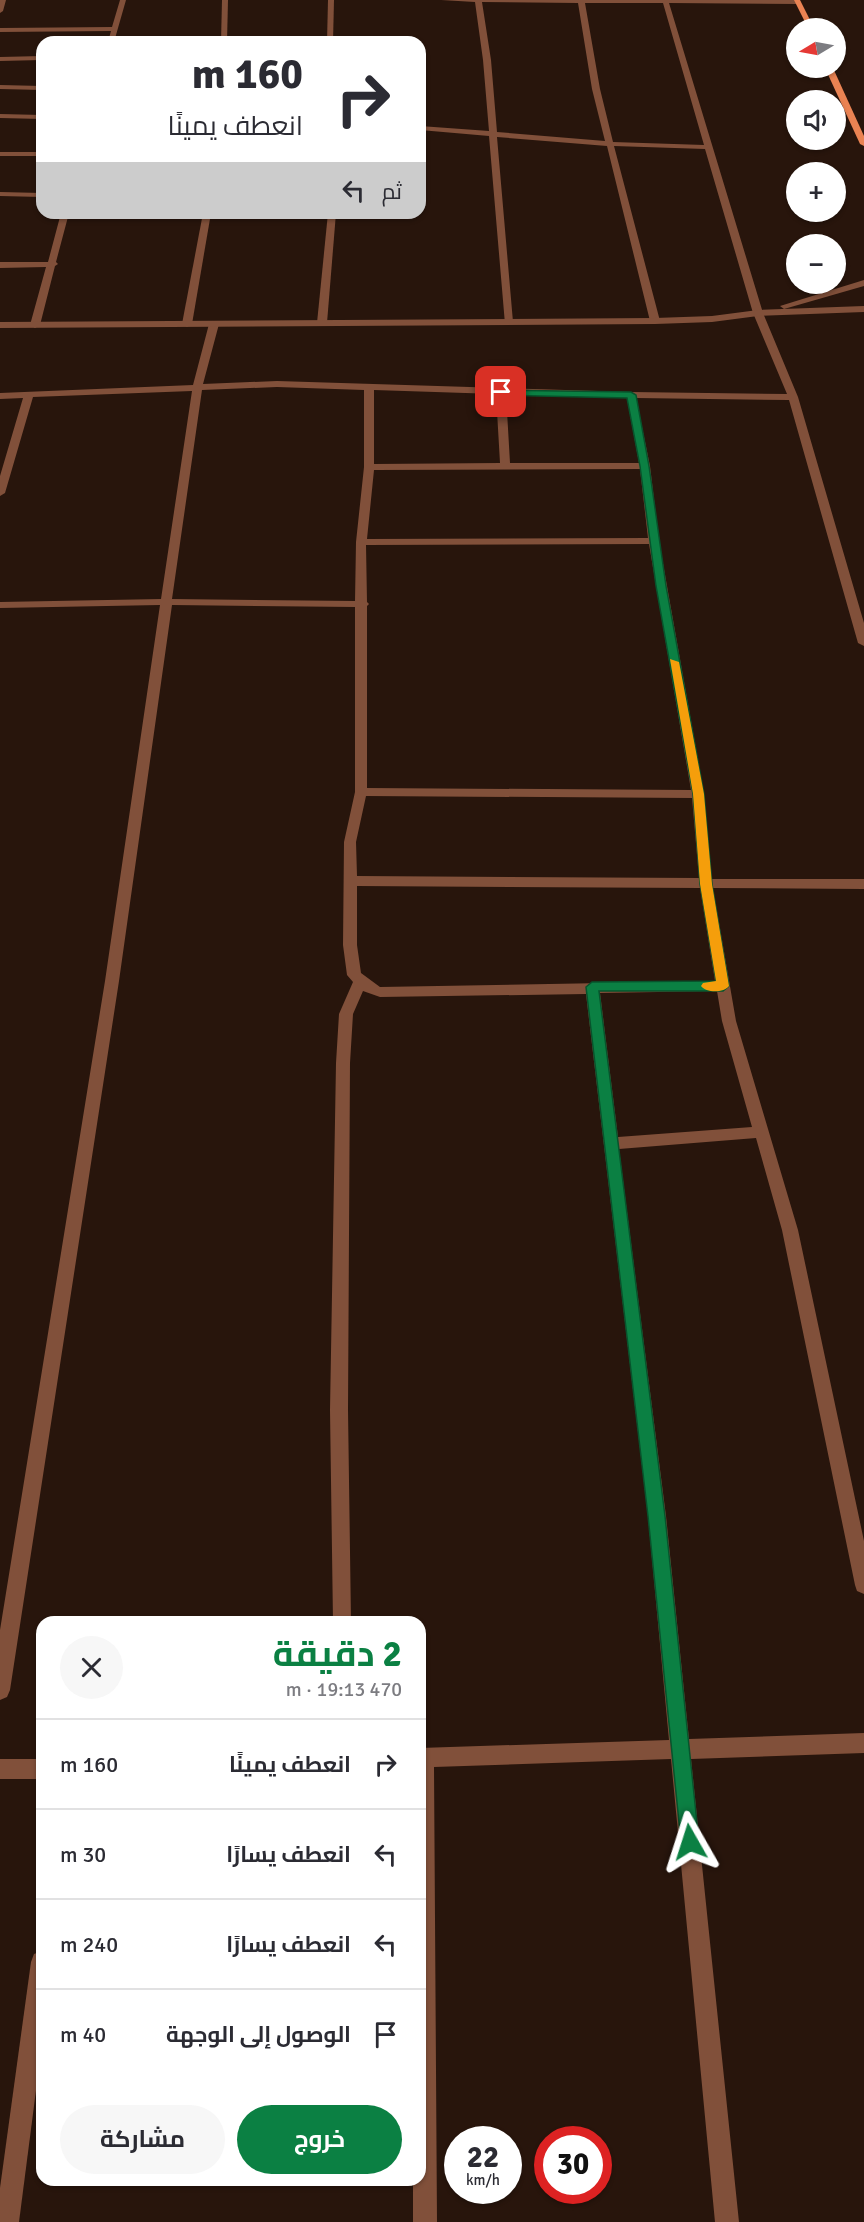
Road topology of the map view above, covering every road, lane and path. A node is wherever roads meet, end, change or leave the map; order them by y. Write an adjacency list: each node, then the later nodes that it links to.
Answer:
1 (3, 0): 10 (street)
2 (123, 0): 12 (street)
3 (225, 0): 15 (street)
4 (331, 0): 16 (street)
5 (444, 0): 6 (street)
6 (478, 0): 7 (street); 25 (street)
7 (581, 1): 8 (street); 26 (street)
8 (665, 1): 9 (street); 28 (street)
9 (798, 1): 11 (main road)
10 (0, 11)
11 (806, 18)
12 (113, 29): 13 (street); 14 (street)
13 (0, 30)
14 (112, 36)
15 (224, 36)
16 (330, 36)
17 (36, 58): 18 (street)
18 (0, 59)
19 (834, 78): 27 (main road)
20 (0, 87): 21 (street)
21 (36, 87)
22 (0, 116): 23 (street)
23 (36, 117)
24 (426, 128): 25 (street)
25 (494, 134): 26 (street); 43 (street)
26 (611, 144): 28 (street); 41 (street)
27 (864, 144)
28 (707, 147): 40 (street)
29 (0, 154): 30 (street)
30 (36, 154)
31 (0, 194): 32 (street)
32 (36, 195)
33 (64, 219): 36 (street)
34 (206, 219): 44 (street)
35 (331, 219): 42 (street)
36 (54, 264): 37 (street); 47 (street)
37 (0, 265)
38 (864, 283): 40 (street)
39 (864, 309): 40 (street)
40 (758, 313): 41 (street); 54 (street)
41 (655, 321): 43 (street)
42 (322, 322): 43 (street); 45 (street)
43 (508, 322)
44 (187, 324): 45 (street); 47 (street)
45 (214, 324): 49 (street)
46 (0, 325): 47 (street)
47 (35, 325)
48 (369, 387): 49 (street); 50 (street); 57 (street)
49 (197, 389): 51 (street); 61 (street)
50 (501, 392): 52 (street); 55 (street)
51 (30, 394): 53 (street); 58 (street)
52 (631, 395): 54 (street); 56 (street)
53 (0, 396)
54 (793, 397): 64 (street)
55 (505, 466): 56 (street); 57 (street)
56 (645, 466): 60 (street)
57 (369, 467): 59 (street)
58 (0, 493)
59 (362, 542): 60 (street); 62 (street)
60 (654, 542): 66 (street)
61 (166, 602): 62 (street); 63 (street); 77 (street)
62 (363, 604): 65 (street)
63 (0, 605)
64 (864, 643)
65 (361, 792): 66 (street); 67 (street)
66 (698, 794): 68 (street)
67 (350, 881): 68 (street); 70 (street)
68 (706, 884): 69 (street); 71 (street)
69 (864, 884)
70 (360, 982): 72 (street); 76 (street)
71 (723, 986): 72 (street); 73 (street)
72 (592, 987): 74 (street)
73 (763, 1132): 74 (street); 75 (street)
74 (613, 1143): 79 (street)
75 (864, 1585)
76 (342, 1616)
77 (0, 1690)
78 (864, 1743): 79 (street)
79 (681, 1749): 80 (street); 87 (street)
80 (426, 1758)
81 (36, 1768): 82 (street)
82 (0, 1769)
83 (36, 2007): 85 (street)
84 (425, 2186): 86 (street)
85 (7, 2222)
86 (425, 2222)
87 (728, 2222)

